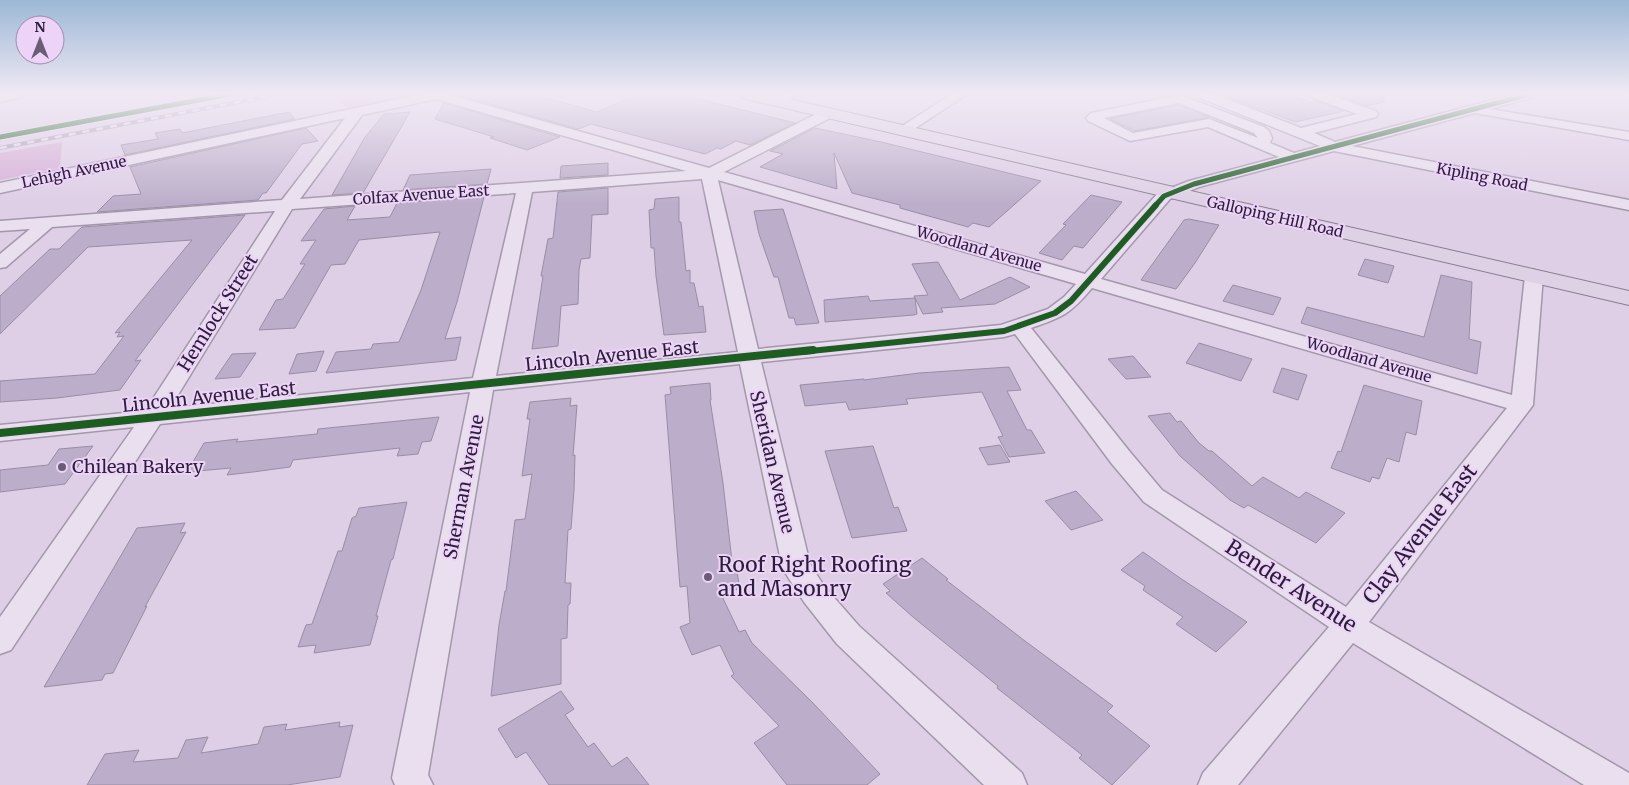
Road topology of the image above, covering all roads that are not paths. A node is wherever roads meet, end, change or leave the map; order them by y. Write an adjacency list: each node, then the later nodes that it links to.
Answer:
1 (269, 131): 20 (street, Lehigh Avenue)
2 (343, 131): 23 (street, Hemlock Street)
3 (561, 131): 19 (street, Woodland Avenue)
4 (795, 131): 19 (street, Colfax Avenue East)
5 (906, 131): 22 (main road, Galloping Hill Road)
6 (1118, 131): 7 (street)
7 (1170, 131)
8 (1228, 131): 16 (street)
9 (1256, 131): 16 (street)
10 (1294, 131): 14 (street, Kipling Road)
11 (1309, 131): 14 (street)
12 (1396, 131): 17 (street, Lincoln Avenue East)
13 (1597, 131): 15 (street)
14 (1300, 133): 17 (street, Kipling Road)
15 (1629, 136)
16 (1262, 144): 18 (street)
17 (1336, 147): 18 (street, Lincoln Avenue East); 24 (street, Kipling Road)
18 (1294, 158): 22 (street, Lincoln Avenue East)
19 (710, 174): 21 (street, Colfax Avenue East); 29 (street, Woodland Avenue); 32 (street, Sheridan Avenue)
20 (0, 188)
21 (526, 188): 23 (street, Colfax Avenue East); 33 (street, Sherman Avenue)
22 (1172, 193): 28 (main road, Galloping Hill Road); 29 (street, Lincoln Avenue East)
23 (286, 205): 25 (street, Colfax Avenue East); 35 (street, Hemlock Street)
24 (1629, 205)
25 (47, 223): 26 (street, Colfax Avenue East); 27 (street)
26 (0, 226)
27 (0, 263)
28 (1534, 276): 30 (main road, Galloping Hill Road); 34 (street)
29 (1090, 280): 31 (street, Lincoln Avenue East); 34 (street, Woodland Avenue)
30 (1629, 298)
31 (1019, 326): 32 (street, Lincoln Avenue East); 37 (street, Bender Avenue)
32 (748, 358): 33 (street, Lincoln Avenue East); 40 (street, Sheridan Avenue)
33 (484, 384): 35 (street, Lincoln Avenue East); 39 (street, Sherman Avenue)
34 (1522, 404): 37 (street, Clay Avenue East)
35 (152, 418): 36 (street, Lincoln Avenue East); 38 (street, Hemlock Street)
36 (0, 433)
37 (1349, 625): 41 (street, Clay Avenue East); 42 (street, Bender Avenue)
38 (0, 641)
39 (416, 785)
40 (1010, 785)
41 (1216, 785)
42 (1616, 785)

